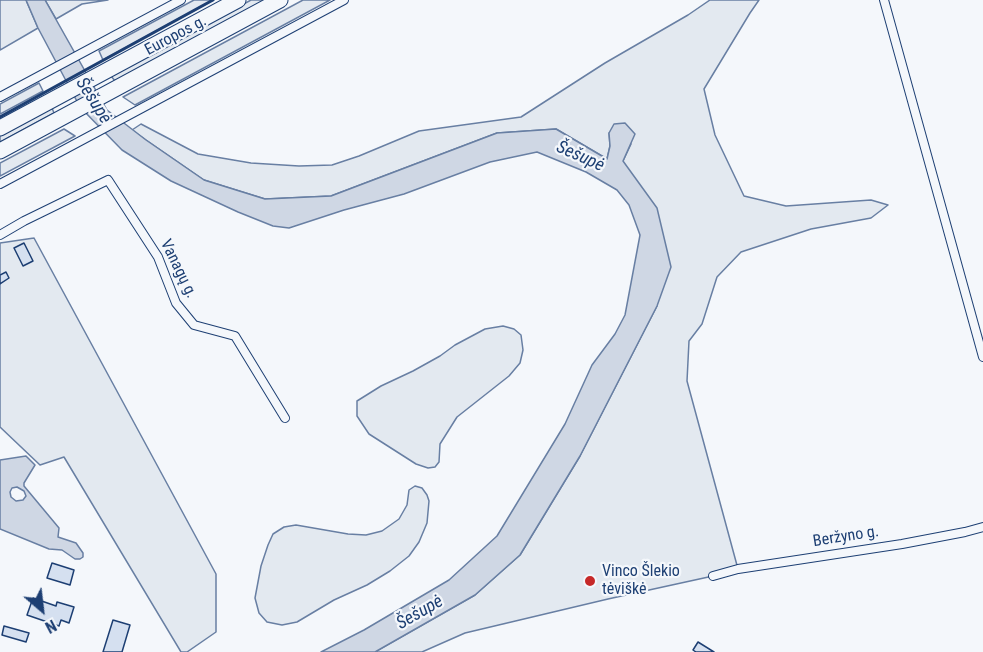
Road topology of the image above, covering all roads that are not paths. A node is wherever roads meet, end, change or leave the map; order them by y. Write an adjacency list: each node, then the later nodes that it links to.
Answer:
1 (181, 0): 6 (street)
2 (238, 0): 7 (highway, Europos g.)
3 (280, 0): 8 (highway, Europos g.)
4 (344, 0): 9 (street)
5 (884, 0): 11 (street)
6 (0, 97)
7 (0, 128)
8 (0, 151)
9 (0, 184)
10 (0, 235): 12 (street, Vanagų g.)
11 (983, 357)
12 (285, 418)
13 (983, 527): 14 (street, Beržyno g.)
14 (713, 576)

